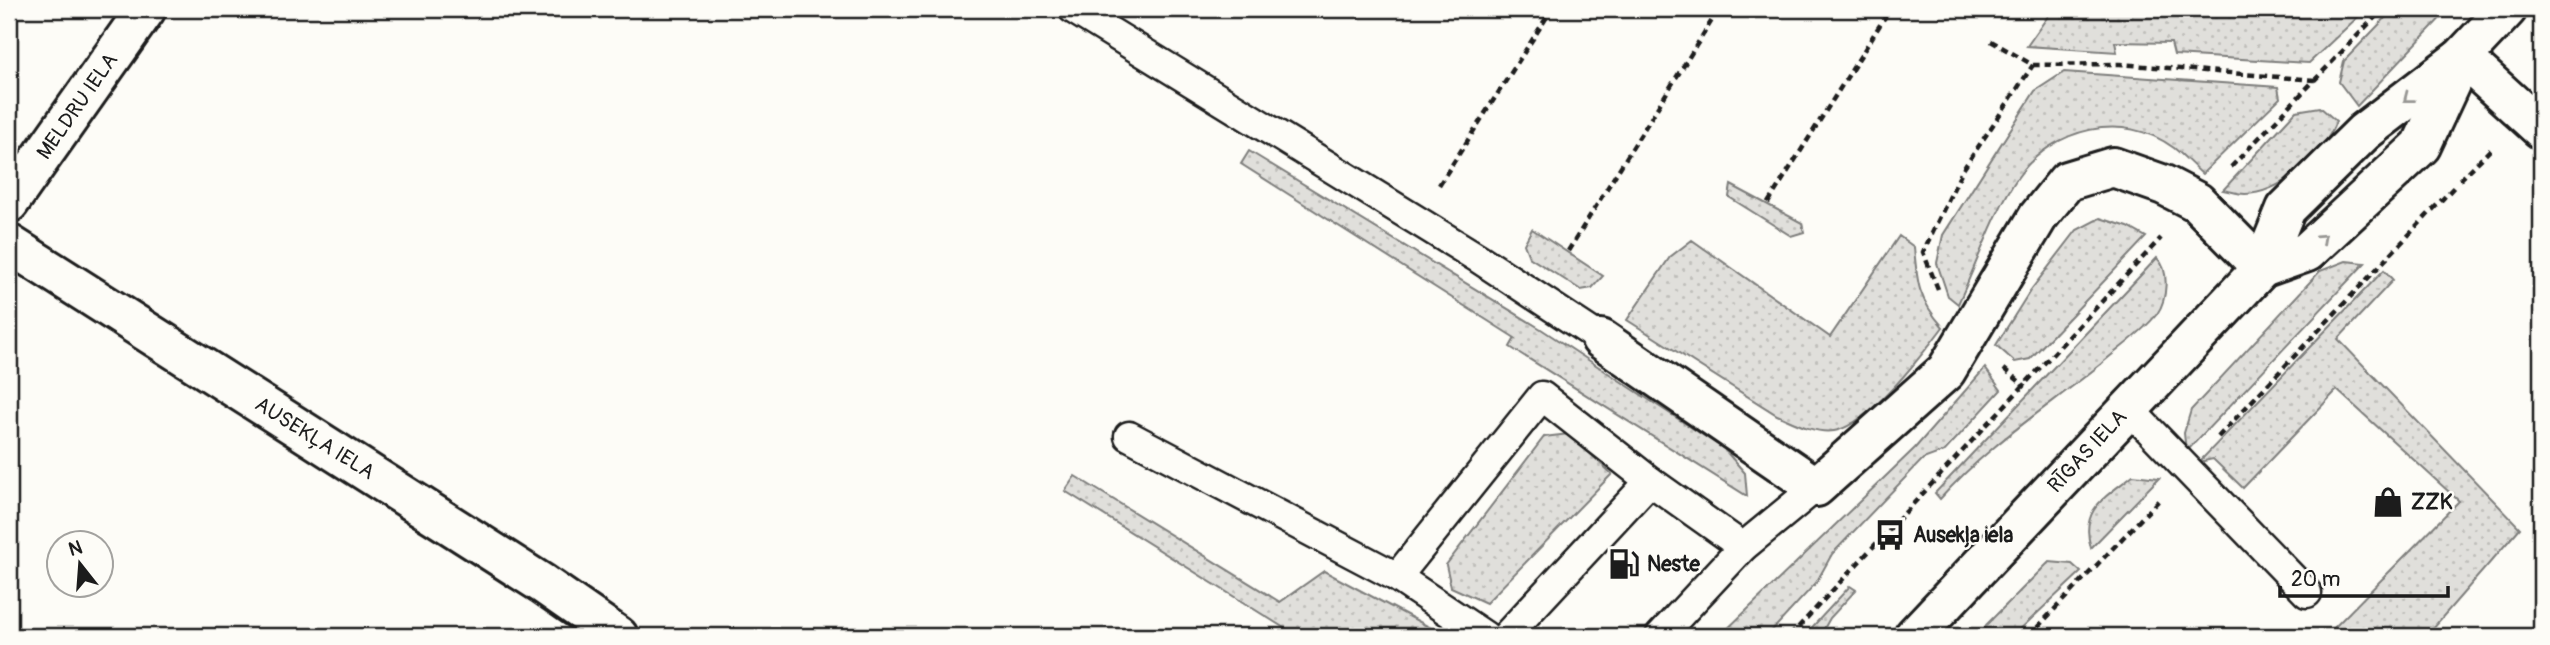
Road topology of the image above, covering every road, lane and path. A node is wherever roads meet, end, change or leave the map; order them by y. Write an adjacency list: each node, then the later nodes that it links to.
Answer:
1 (146, 9): 15 (street, MELDRU IELA)
2 (1073, 9): 17 (lane)
3 (1552, 9): 17 (path)
4 (1719, 9): 20 (path)
5 (1890, 9): 16 (path)
6 (2383, 9): 11 (path)
7 (2507, 9): 9 (street, RĪGAS IELA)
8 (1991, 41): 10 (path)
9 (2462, 57): 12 (street); 21 (street, RĪGAS IELA)
10 (2033, 65): 11 (path); 22 (path)
11 (2316, 80): 14 (path)
12 (2541, 128)
13 (2479, 161): 28 (path)
14 (2224, 174)
15 (9, 203)
16 (1768, 203)
17 (1416, 220): 23 (lane)
18 (9, 244): 34 (street, AUSEKĻA IELA)
19 (2153, 246): 25 (path)
20 (1568, 251)
21 (2262, 268): 26 (street, RĪGAS IELA); 30 (street)
22 (1942, 299)
23 (1601, 339): 30 (street)
24 (1999, 364): 25 (path)
25 (2025, 386): 38 (path)
26 (2128, 408): 28 (lane); 39 (street, RĪGAS IELA)
27 (1129, 436): 32 (lane)
28 (2188, 470): 33 (lane); 40 (path)
29 (1650, 481): 31 (lane); 32 (lane); 36 (lane)
30 (1816, 488): 31 (lane)
31 (1743, 547): 37 (lane)
32 (1397, 577): 35 (lane)
33 (2307, 593)
34 (618, 636)
35 (1485, 636)
36 (1506, 636)
37 (1660, 636)
38 (1790, 636)
39 (1913, 636)
40 (2029, 636)

